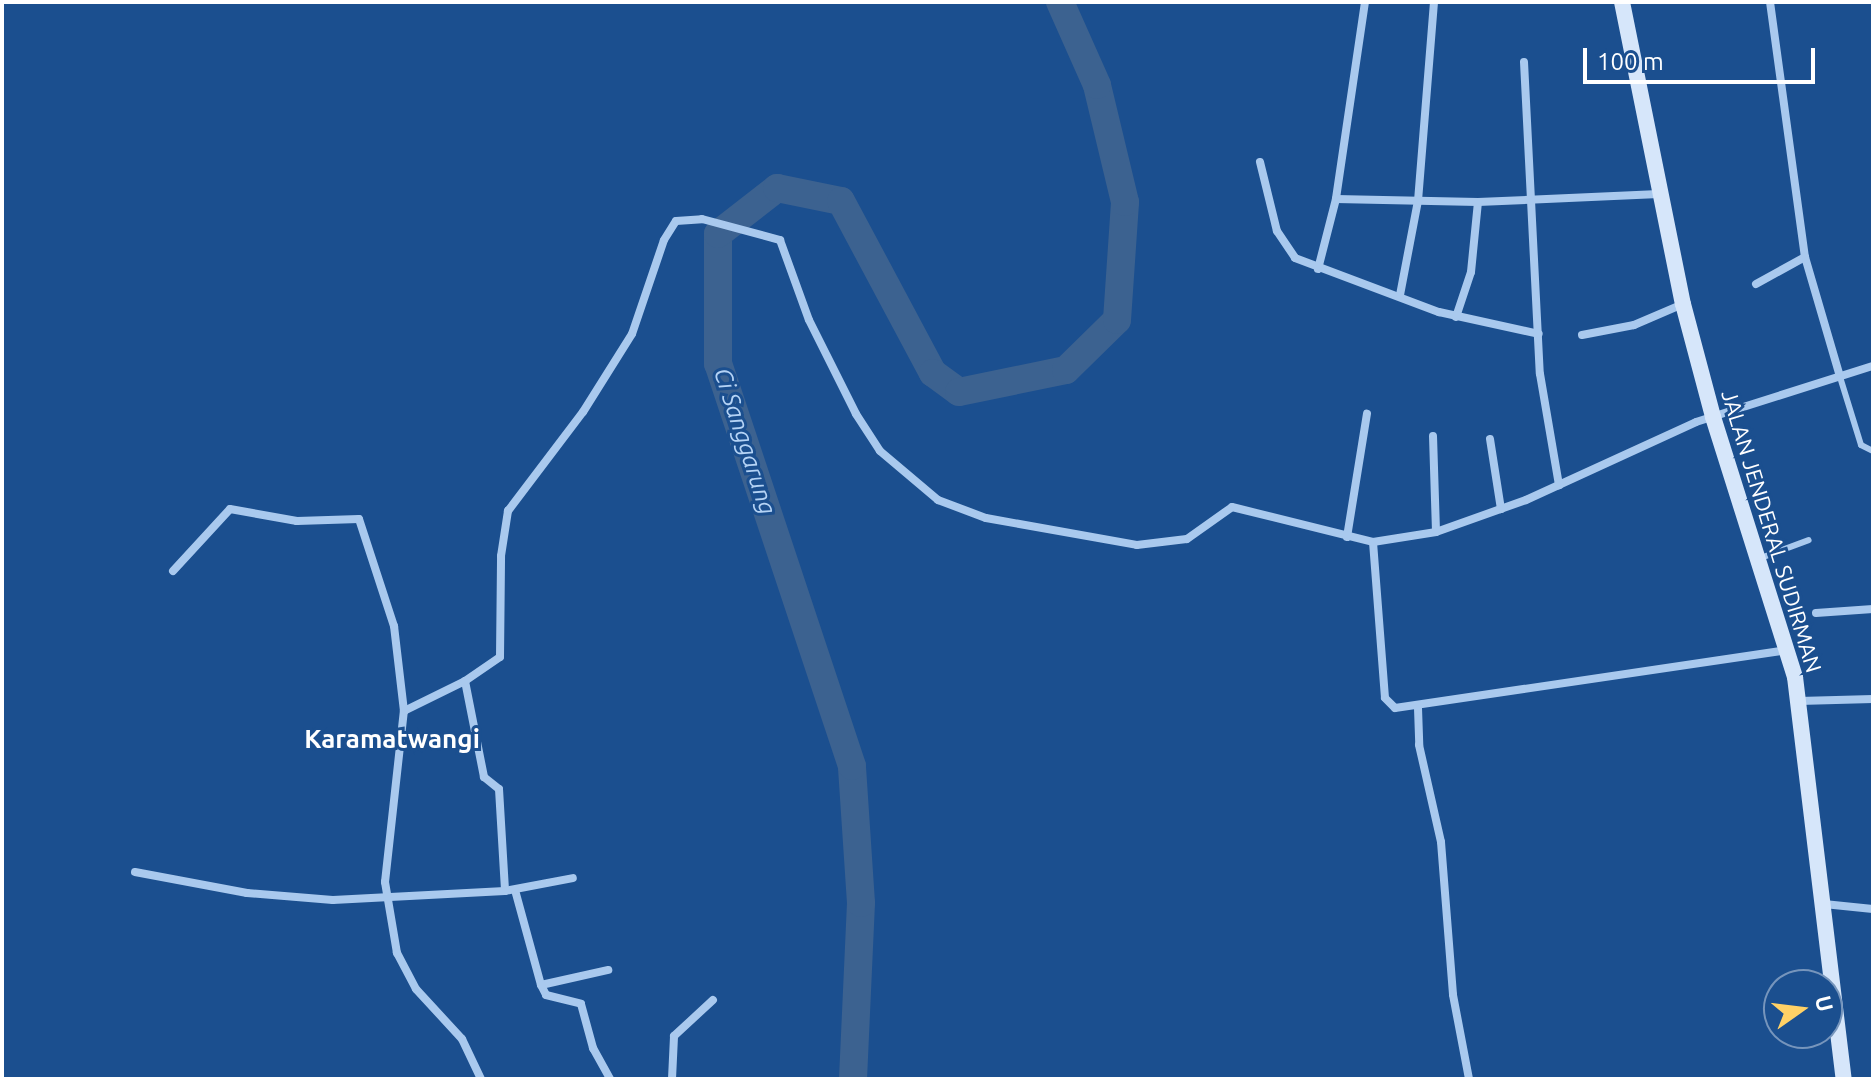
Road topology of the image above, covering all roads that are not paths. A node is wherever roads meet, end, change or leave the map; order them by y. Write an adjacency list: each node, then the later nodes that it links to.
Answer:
1 (1365, 2): 8 (street)
2 (1434, 2): 10 (street)
3 (1622, 2): 7 (main road, JALAN JENDERAL SUDIRMAN)
4 (1770, 2): 12 (street)
5 (1524, 62): 9 (street)
6 (1260, 162): 13 (street)
7 (1659, 194): 9 (street); 16 (main road, JALAN JENDERAL SUDIRMAN)
8 (1336, 199): 10 (street); 13 (street)
9 (1530, 199): 11 (street); 19 (street)
10 (1418, 201): 11 (street); 15 (street)
11 (1478, 202): 17 (street)
12 (1806, 261): 14 (street); 21 (street)
13 (1318, 269): 15 (street)
14 (1756, 284)
15 (1400, 295): 17 (street)
16 (1686, 312): 18 (street); 23 (main road, JALAN JENDERAL SUDIRMAN)
17 (1456, 317): 19 (street)
18 (1582, 335)
19 (1539, 337): 27 (street)
20 (1873, 366): 21 (street)
21 (1840, 377): 23 (street); 26 (lane)
22 (1367, 414): 30 (street)
23 (1713, 417): 27 (street); 33 (main road, JALAN JENDERAL SUDIRMAN)
24 (1433, 436): 29 (street)
25 (1490, 439): 28 (street)
26 (1873, 451)
27 (1559, 485): 28 (street)
28 (1501, 509): 29 (street)
29 (1436, 532): 32 (street)
30 (1347, 537): 32 (street); 38 (street)
31 (1809, 540): 33 (lane)
32 (1373, 542): 41 (street)
33 (1758, 559): 37 (main road, JALAN JENDERAL SUDIRMAN)
34 (173, 571): 42 (street)
35 (1873, 609): 36 (street)
36 (1816, 613)
37 (1787, 649): 40 (main road, JALAN JENDERAL SUDIRMAN); 41 (street)
38 (465, 681): 42 (street); 46 (street)
39 (1873, 699): 40 (street)
40 (1798, 701): 48 (main road, JALAN JENDERAL SUDIRMAN)
41 (1418, 708): 56 (street)
42 (404, 711): 47 (street)
43 (135, 872): 47 (street)
44 (573, 878): 45 (street)
45 (515, 890): 46 (street); 51 (street)
46 (505, 891): 47 (street)
47 (388, 901): 53 (street)
48 (1824, 904): 49 (street); 57 (main road, JALAN JENDERAL SUDIRMAN)
49 (1873, 908)
50 (608, 970): 51 (street)
51 (541, 985): 54 (street)
52 (713, 1000): 55 (street)
53 (481, 1079)
54 (610, 1079)
55 (672, 1079)
56 (1469, 1079)
57 (1844, 1079)

